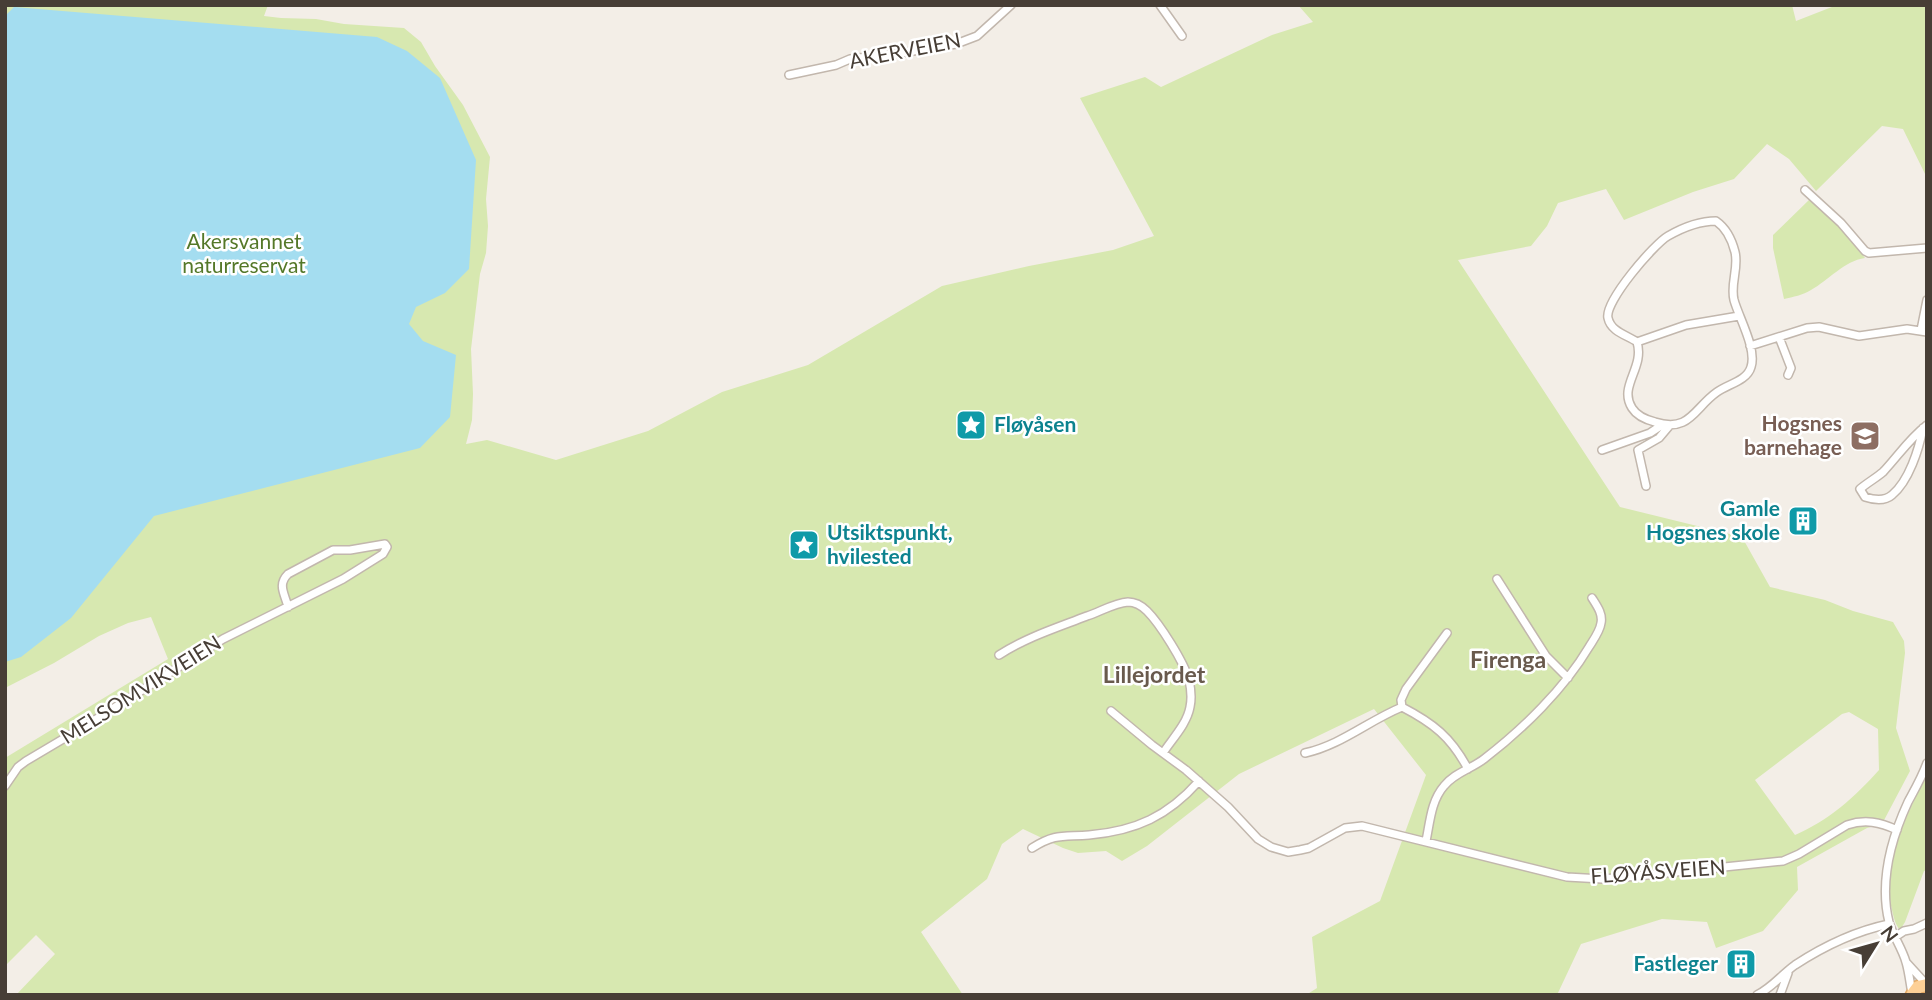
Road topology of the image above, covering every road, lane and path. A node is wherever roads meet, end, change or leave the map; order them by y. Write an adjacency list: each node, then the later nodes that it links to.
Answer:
1 (1011, 5): 4 (street, AKERVEIEN)
2 (1160, 5): 3 (street)
3 (1182, 36)
4 (789, 75)
5 (1805, 190): 6 (street)
6 (1927, 248)
7 (1927, 300): 9 (street)
8 (1739, 316): 11 (street); 11 (street); 12 (street)
9 (1924, 331): 10 (street)
10 (1779, 337): 12 (street); 13 (street)
11 (1637, 342): 14 (street)
12 (1750, 346): 14 (street)
13 (1788, 375)
14 (1666, 425): 16 (street); 17 (street)
15 (1925, 427): 15 (street)
16 (1602, 450)
17 (1646, 486)
18 (1497, 579): 23 (street)
19 (1592, 598): 23 (street)
20 (288, 607): 20 (street, MELSOMVIKVEIEN); 31 (street, MELSOMVIKVEIEN)
21 (1447, 633): 24 (street)
22 (999, 655): 26 (street)
23 (1567, 678): 29 (street)
24 (1402, 707): 27 (street); 29 (street)
25 (1111, 711): 26 (street)
26 (1163, 753): 30 (street)
27 (1305, 754)
28 (1927, 763): 32 (street)
29 (1468, 769): 33 (street)
30 (1199, 781): 33 (street, FLØYÅSVEIEN); 34 (street)
31 (5, 786)
32 (1897, 830): 33 (street, FLØYÅSVEIEN); 36 (street)
33 (1426, 841)
34 (1032, 848)
35 (1927, 923): 37 (street)
36 (1889, 924): 37 (street); 39 (street)
37 (1895, 937): 38 (street)
38 (1906, 962): 40 (street); 41 (street)
39 (1788, 971): 42 (street); 43 (street)
40 (1927, 985): 41 (main road)
41 (1912, 994)
42 (1756, 995)
43 (1780, 995)

